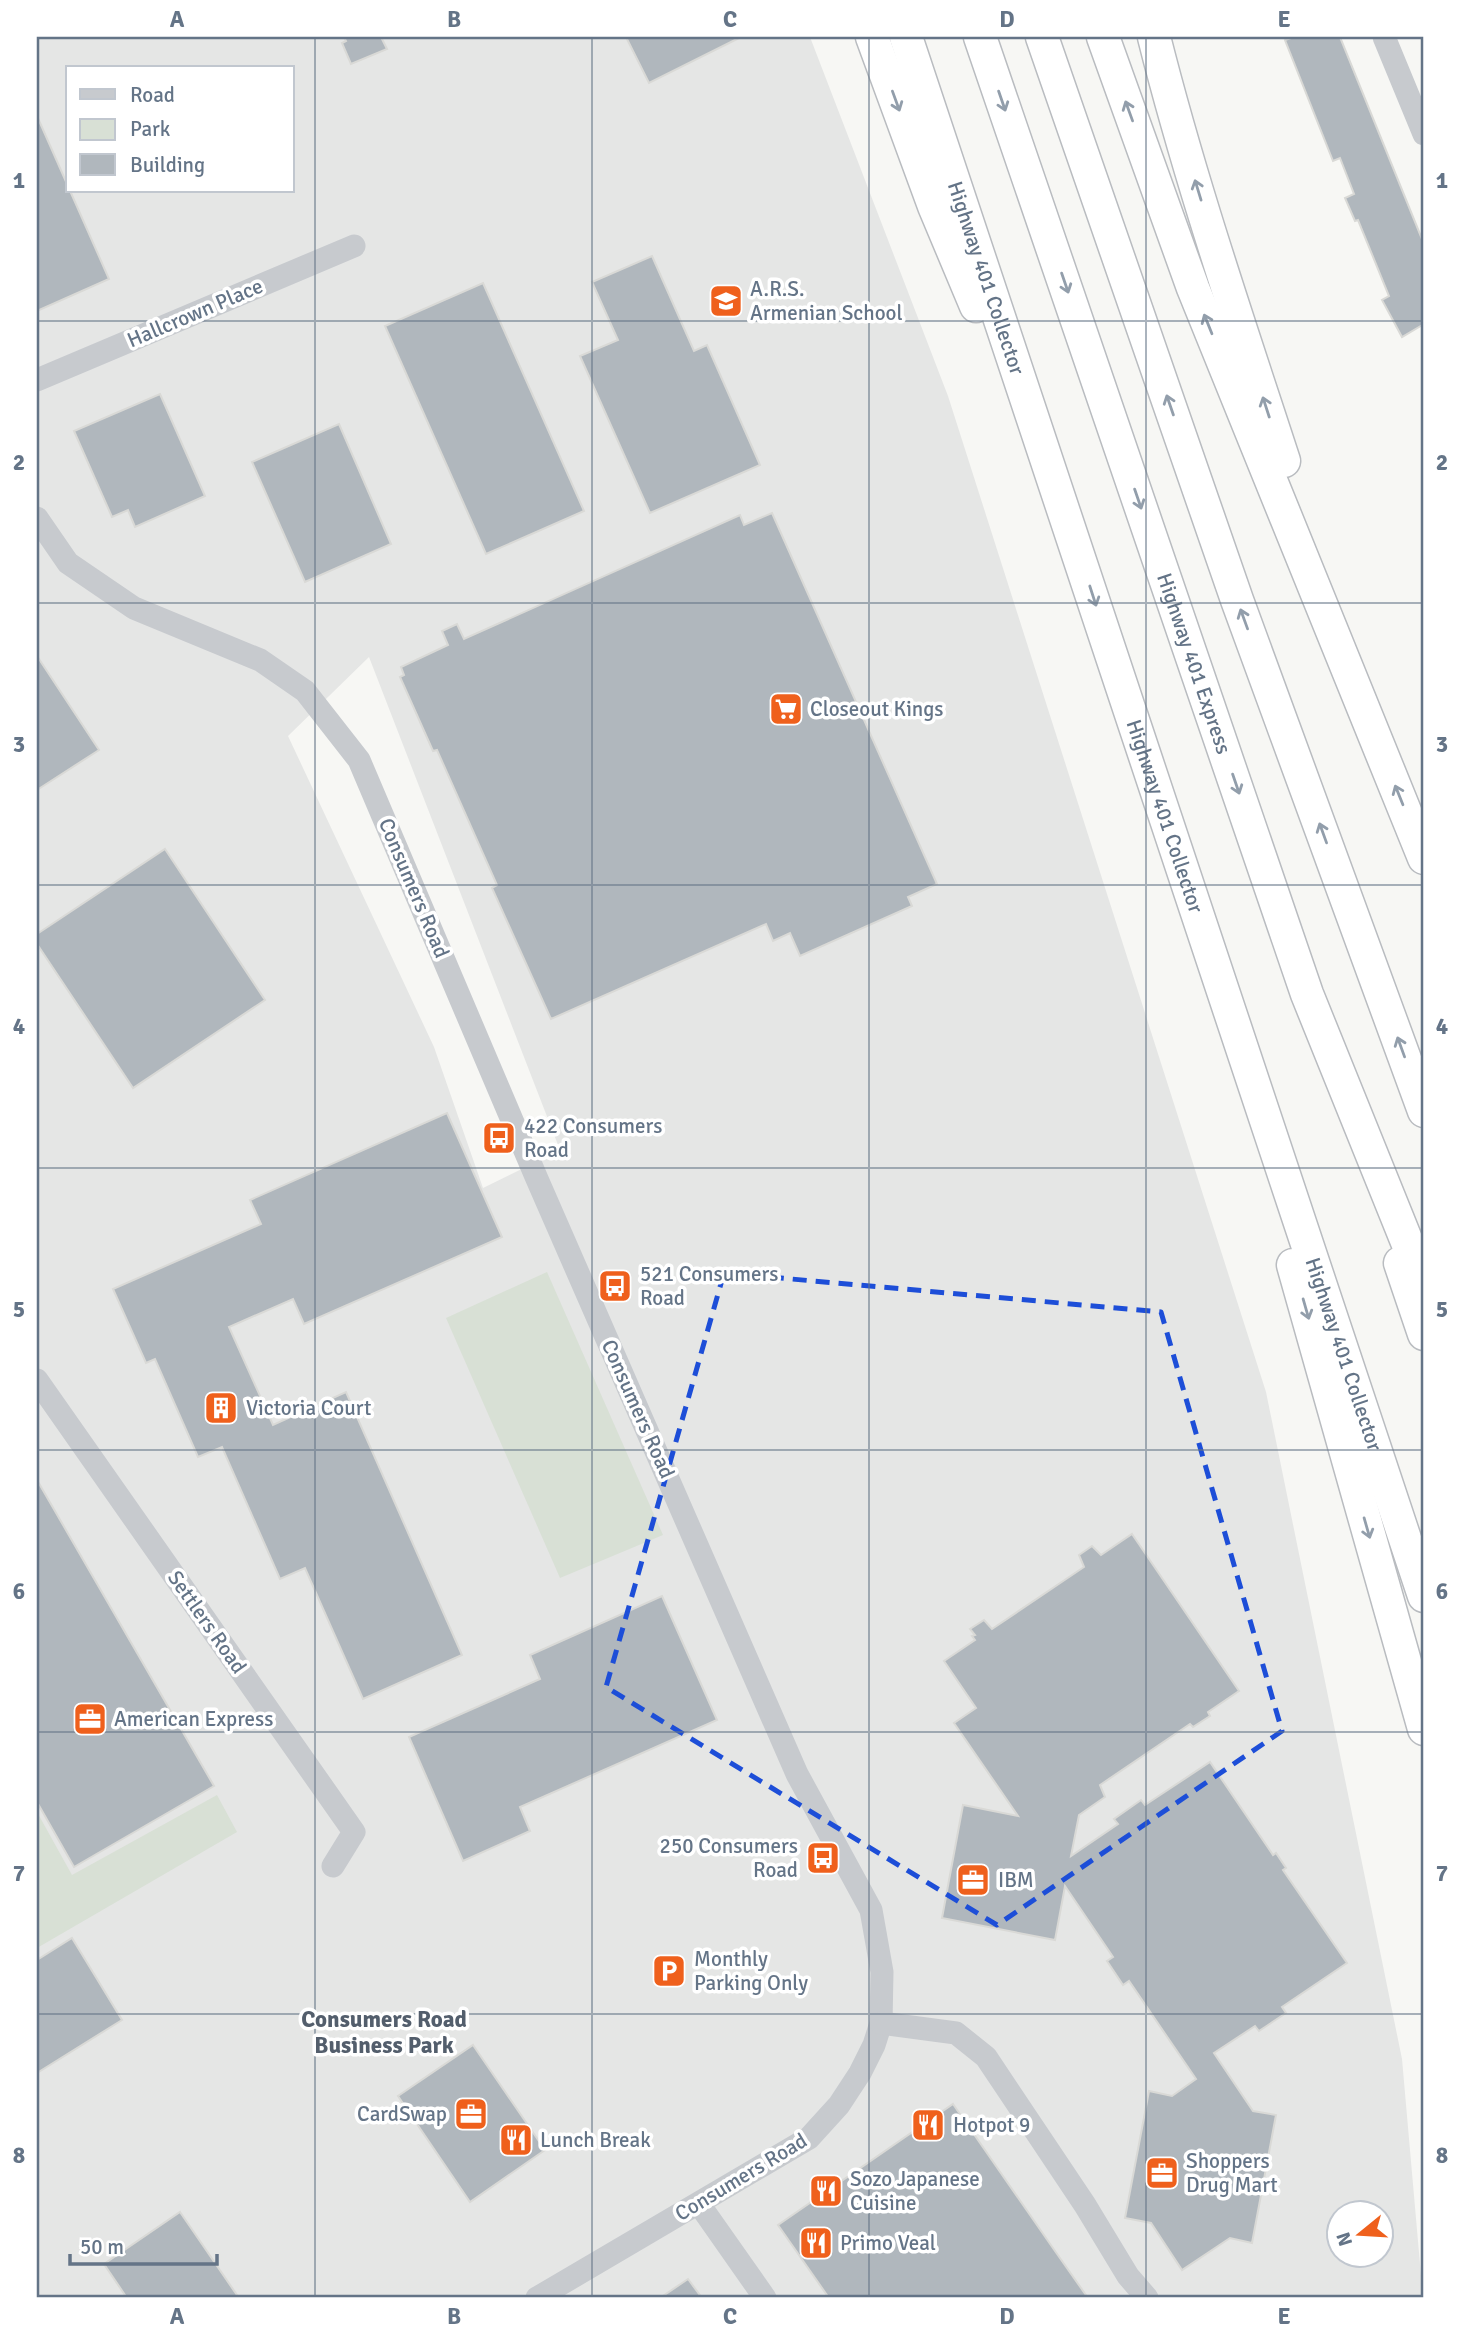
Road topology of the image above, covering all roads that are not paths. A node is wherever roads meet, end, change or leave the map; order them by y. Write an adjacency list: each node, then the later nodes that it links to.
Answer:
1 (872, 37): 12 (highway, one-way to 12)
2 (906, 37): 12 (highway, Highway 401 Collector)
3 (980, 37): 16 (highway, Highway 401 Express, one-way to 16)
4 (1042, 37): 17 (highway, one-way to 4)
5 (1103, 37): 13 (highway, one-way to 5)
6 (1154, 37): 13 (highway, one-way to 6)
7 (1384, 37): 8 (street)
8 (1424, 134)
9 (354, 246): 10 (street, Hallcrown Place)
10 (37, 380)
11 (37, 518): 24 (street, Consumers Road)
12 (1072, 531): 14 (highway, Highway 401 Collector, one-way to 14)
13 (1334, 637): 15 (highway, one-way to 13)
14 (1174, 843): 21 (highway, Highway 401 Collector); 22 (highway, one-way to 22)
15 (1424, 858)
16 (1307, 994): 18 (highway, Highway 401 Express); 19 (highway)
17 (1424, 1111)
18 (1424, 1284)
19 (1424, 1334)
20 (37, 1380): 23 (street, Settlers Road)
21 (1424, 1596)
22 (1424, 1729)
23 (333, 1866)
24 (881, 2023): 25 (street, Consumers Road); 28 (street)
25 (699, 2204): 26 (street, Consumers Road); 27 (street)
26 (537, 2298)
27 (765, 2298)
28 (1147, 2298)

